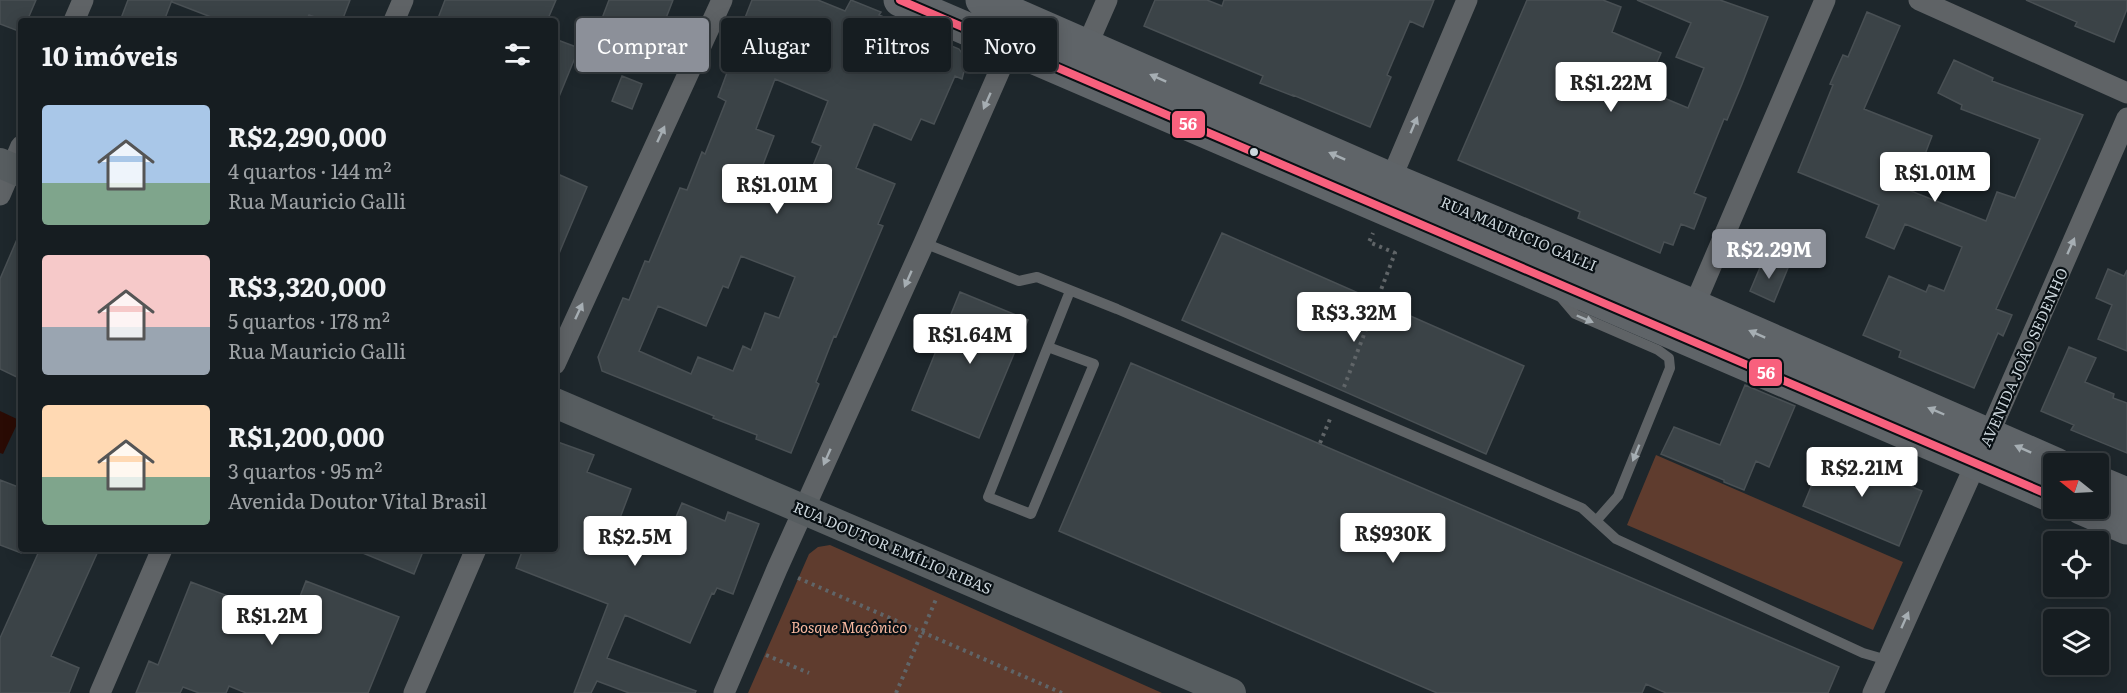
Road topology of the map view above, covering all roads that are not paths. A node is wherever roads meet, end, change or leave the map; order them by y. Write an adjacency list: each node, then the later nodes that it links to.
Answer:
1 (83, 0): 10 (street)
2 (403, 0): 11 (street)
3 (722, 0): 28 (street, one-way to 3)
4 (900, 0): 13 (main road, RUA MAURICIO GALLI)
5 (982, 0): 12 (main road, RUA MAURICIO GALLI)
6 (1107, 0): 16 (street)
7 (1467, 0): 21 (street, one-way to 7)
8 (1825, 0): 26 (street)
9 (1919, 0): 18 (street)
10 (75, 18)
11 (395, 18)
12 (1022, 18)
13 (963, 27)
14 (1057, 44): 16 (main road, RUA MAURICIO GALLI)
15 (1057, 57): 16 (main road, RUA MAURICIO GALLI)
16 (1081, 61): 21 (main road, RUA MAURICIO GALLI, one-way to 16); 24 (main road, RUA MAURICIO GALLI)
17 (999, 72): 23 (street, one-way to 23)
18 (2127, 93)
19 (2127, 118): 30 (street, AVENIDA JOÃO SEDENHO, one-way to 19)
20 (13, 162): 22 (street)
21 (1391, 179): 26 (main road, RUA MAURICIO GALLI)
22 (0, 195)
23 (924, 243): 25 (lane); 36 (street, one-way to 36)
24 (1544, 278): 32 (main road, RUA MAURICIO GALLI); 38 (lane, one-way to 38)
25 (1070, 291): 27 (lane); 38 (lane)
26 (1694, 306): 30 (main road, RUA MAURICIO GALLI, one-way to 26)
27 (1048, 347): 27 (lane)
28 (558, 357)
29 (558, 404): 36 (street, RUA DOUTOR EMÍLIO RIBAS)
30 (1989, 434): 31 (main road, RUA MAURICIO GALLI, one-way to 30); 32 (street, AVENIDA JOÃO SEDENHO)
31 (2043, 458)
32 (1976, 463): 34 (main road, RUA MAURICIO GALLI); 42 (street, AVENIDA JOÃO SEDENHO, one-way to 32)
33 (2109, 487): 35 (main road)
34 (2043, 492)
35 (2127, 494)
36 (803, 509): 45 (street); 46 (street, RUA DOUTOR EMÍLIO RIBAS)
37 (2106, 519): 39 (main road)
38 (1596, 520): 42 (lane)
39 (2127, 528)
40 (161, 552): 43 (street)
41 (475, 552): 44 (street)
42 (1887, 660): 47 (street, AVENIDA JOÃO SEDENHO)
43 (100, 693)
44 (414, 693)
45 (724, 693)
46 (1231, 693)
47 (1873, 693)

